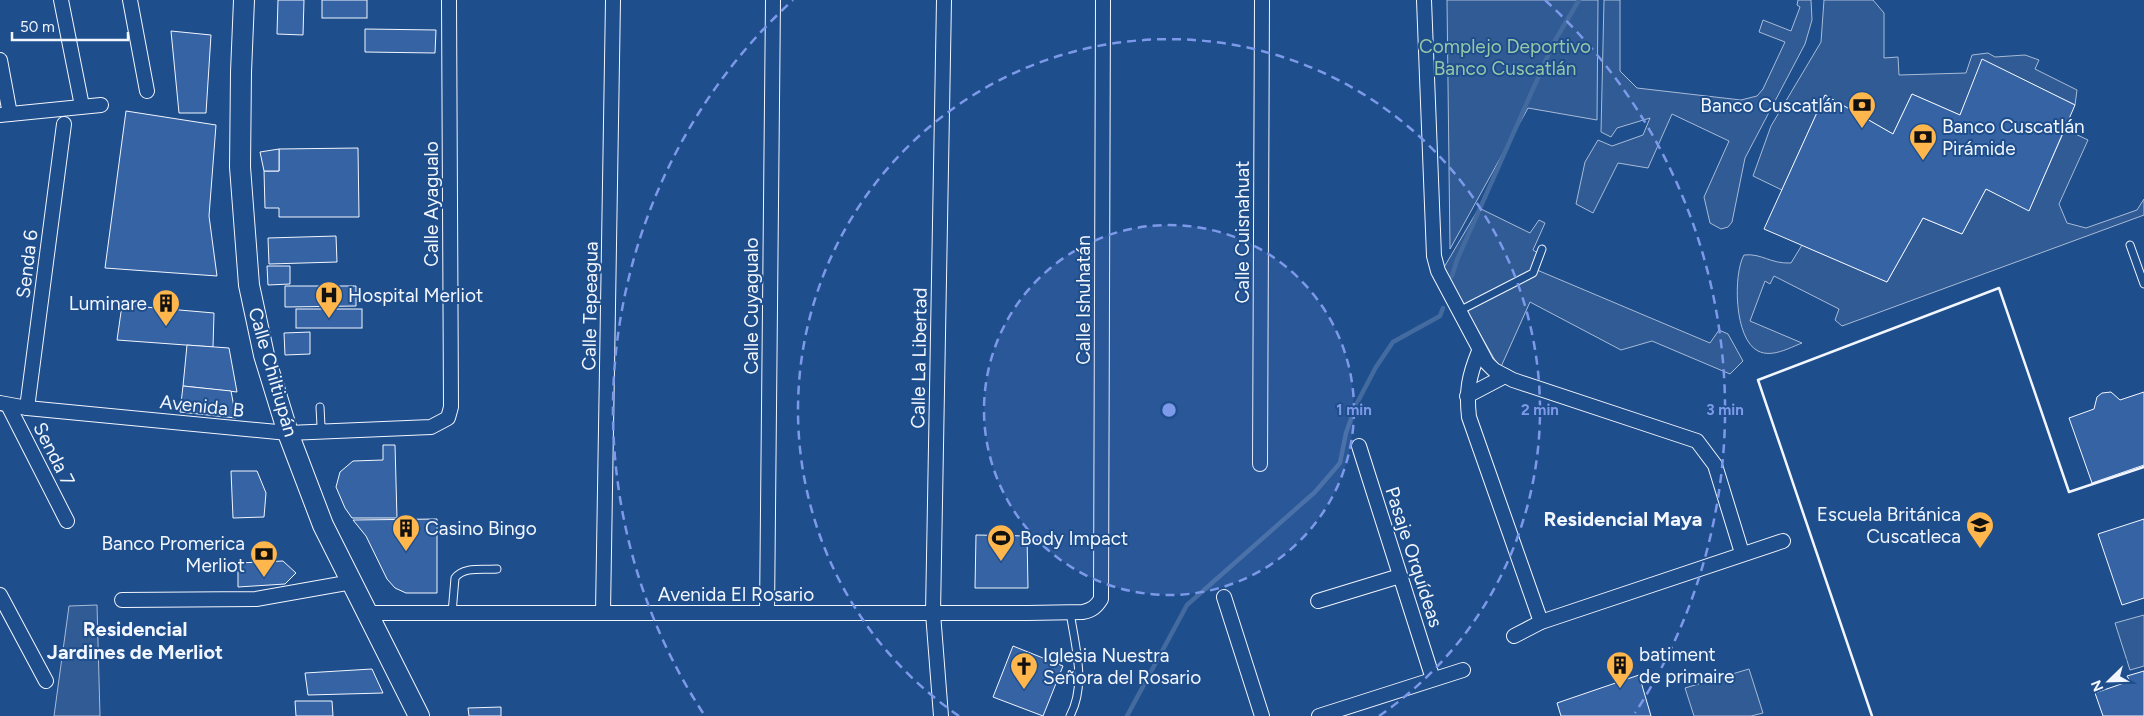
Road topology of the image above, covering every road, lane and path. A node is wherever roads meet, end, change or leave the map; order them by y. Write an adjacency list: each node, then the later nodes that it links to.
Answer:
1 (61, 0): 14 (street)
2 (130, 0): 12 (street)
3 (244, 0): 28 (main road, Calle Chiltiupán)
4 (449, 0): 26 (street, Calle Ayagualo)
5 (613, 0): 43 (street, Calle Tepeagua)
6 (773, 0): 47 (street, Calle Cuyagualo)
7 (944, 0): 48 (street, Calle La Libertad)
8 (1103, 0): 40 (street, Calle Ishuhatán)
9 (1262, 0): 31 (street, Calle Cuisnahuat)
10 (1424, 0): 20 (street)
11 (0, 60): 15 (street)
12 (147, 90)
13 (101, 105): 14 (street)
14 (82, 106): 15 (street)
15 (5, 114)
16 (64, 124): 27 (street, Senda 6)
17 (2130, 245): 19 (lane)
18 (1542, 249): 20 (lane)
19 (2144, 284)
20 (1459, 311): 21 (street)
21 (1479, 351): 22 (street); 23 (street)
22 (1506, 376): 23 (street); 34 (street)
23 (1467, 396): 49 (street)
24 (4, 404): 27 (street, Avenida B); 32 (street, Senda 7)
25 (320, 407): 29 (lane)
26 (451, 407): 29 (street, Avenida B)
27 (27, 408): 28 (street, Avenida B)
28 (288, 433): 29 (street, Avenida B); 37 (main road, Calle Chiltiupán)
29 (331, 433)
30 (1359, 446): 36 (street, Pasaje Orquídeas)
31 (1260, 464)
32 (67, 521)
33 (1783, 541): 34 (street)
34 (1742, 553): 49 (street)
35 (497, 569): 46 (lane)
36 (1400, 576): 42 (street); 52 (street, Pasaje Orquídeas)
37 (352, 582): 41 (street); 45 (main road, Calle Chiltiupán)
38 (0, 595): 53 (street)
39 (1224, 597): 57 (street)
40 (1101, 599): 44 (street, Avenida El Rosario)
41 (122, 600)
42 (1318, 601)
43 (603, 612): 46 (street, Avenida El Rosario); 47 (street, Avenida El Rosario)
44 (1070, 612): 48 (street, Avenida El Rosario); 56 (lane)
45 (367, 613): 46 (street, Avenida El Rosario); 54 (main road, Calle Chiltiupán)
46 (452, 613)
47 (767, 613): 48 (street, Avenida El Rosario)
48 (933, 614): 55 (street, Calle La Libertad)
49 (1541, 622): 50 (street)
50 (1514, 636)
51 (1464, 670): 52 (street)
52 (1433, 679): 58 (street)
53 (46, 681)
54 (419, 716)
55 (941, 716)
56 (1070, 716)
57 (1262, 716)
58 (1319, 716)

